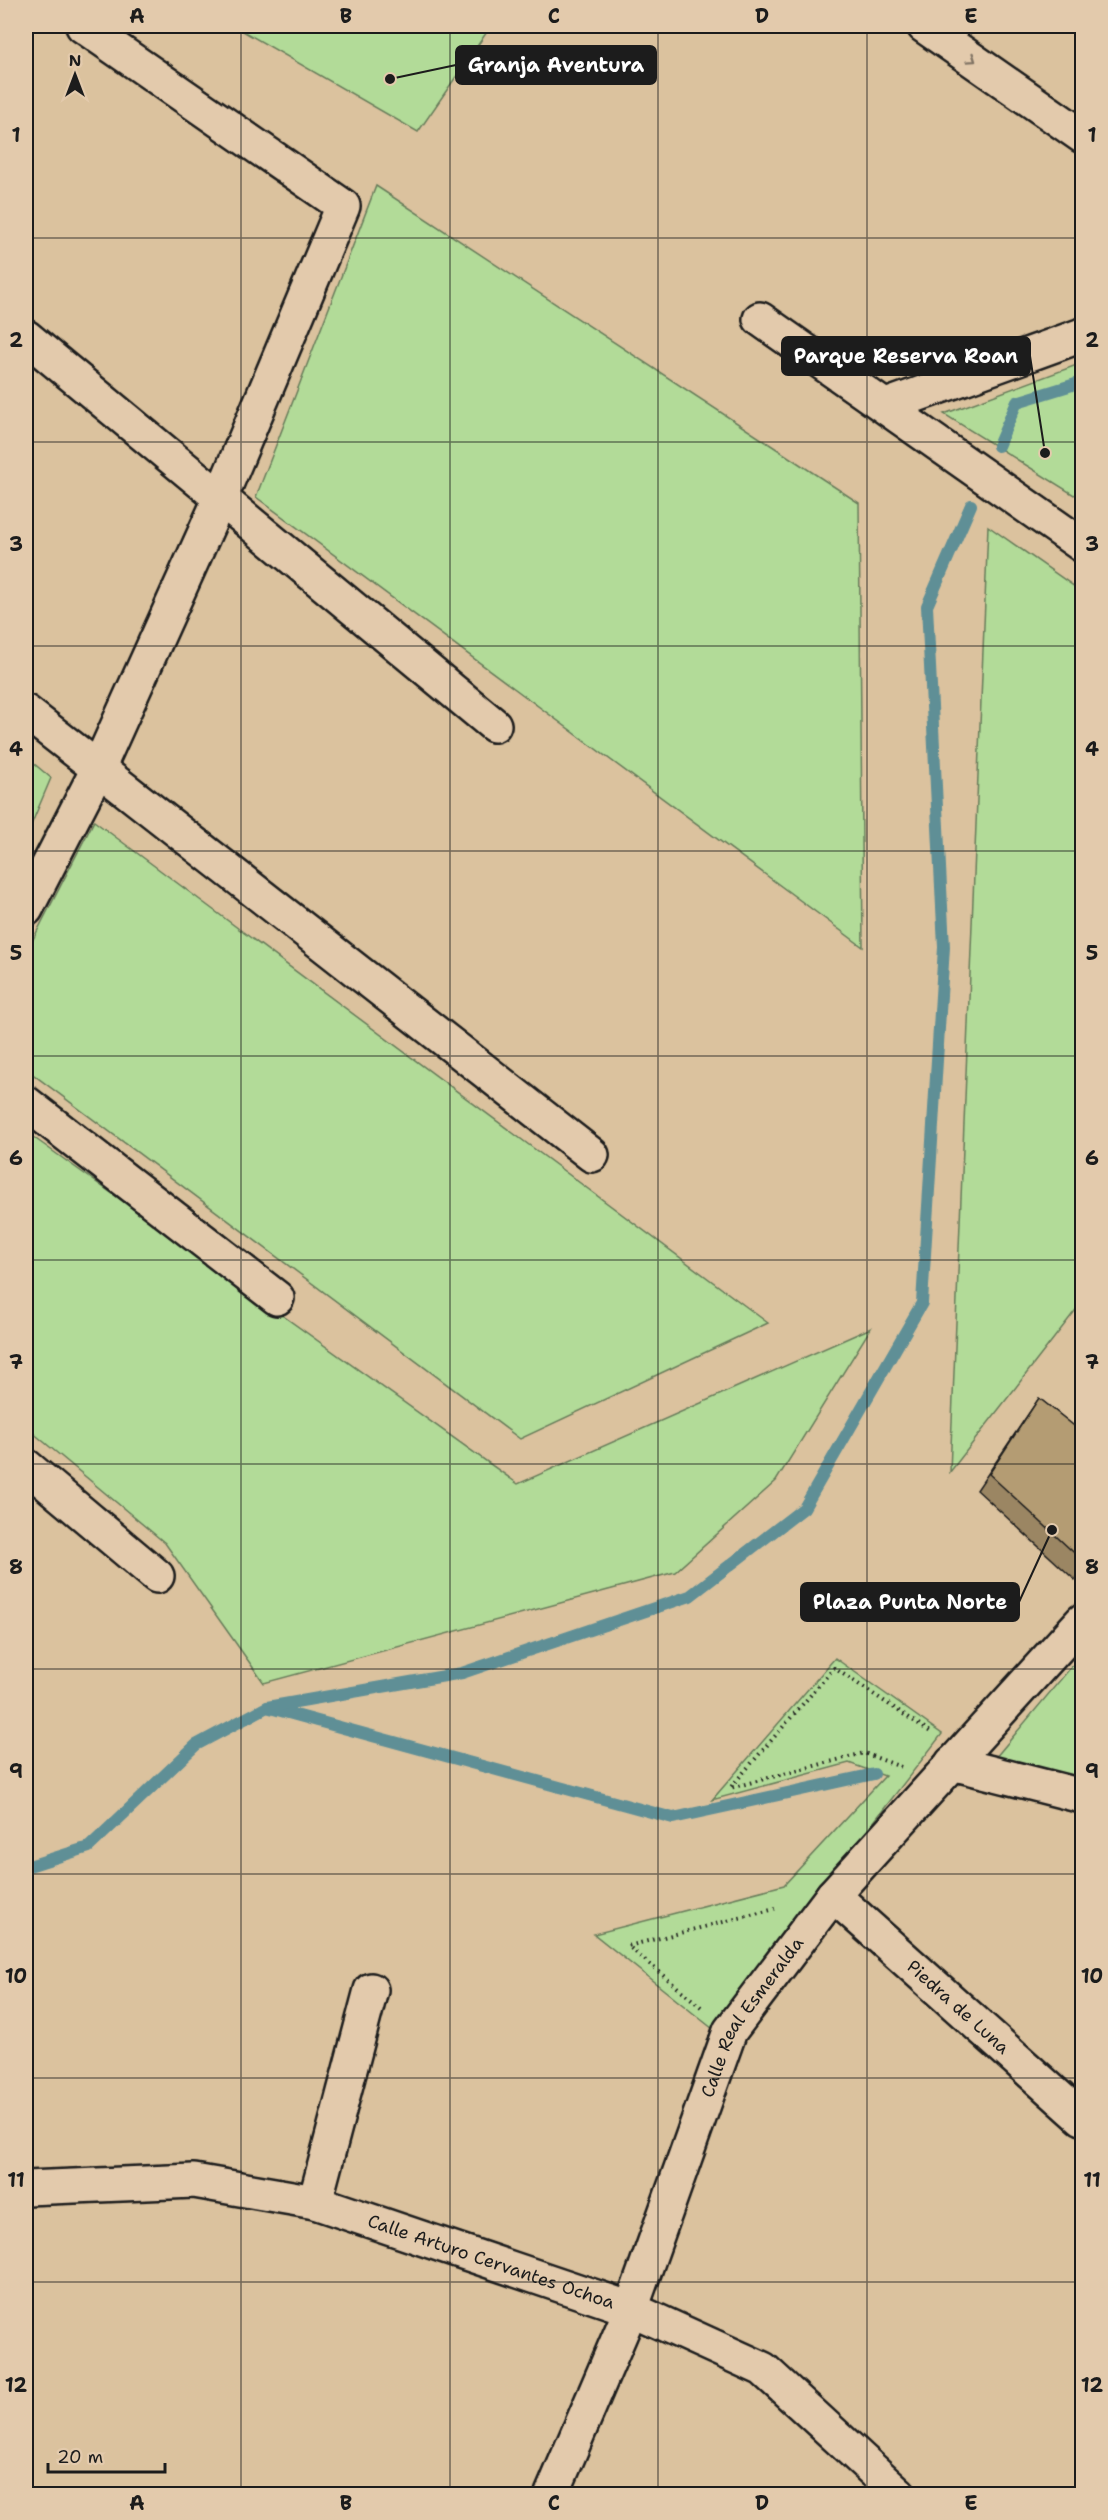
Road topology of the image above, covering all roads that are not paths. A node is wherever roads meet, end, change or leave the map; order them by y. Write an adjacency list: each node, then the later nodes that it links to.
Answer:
1 (83, 26): 8 (street)
2 (924, 26): 3 (street, one-way to 3)
3 (1083, 136)
4 (760, 319): 7 (street)
5 (1083, 335): 7 (street)
6 (26, 337): 8 (street)
7 (886, 406): 9 (street)
8 (220, 499): 11 (street); 12 (street)
9 (1083, 545)
10 (26, 712): 12 (street)
11 (494, 725)
12 (98, 769): 13 (street); 15 (street)
13 (26, 909)
14 (26, 1103): 16 (street)
15 (592, 1155)
16 (277, 1298)
17 (26, 1466): 18 (street)
18 (157, 1576)
19 (1083, 1621): 20 (street, Calle Real Esmeralda)
20 (950, 1766): 21 (street); 22 (street, Calle Real Esmeralda)
21 (1083, 1796)
22 (833, 1895): 24 (street, Piedra de Luna); 27 (street, Calle Real Esmeralda)
23 (370, 1990): 26 (street)
24 (1083, 2118)
25 (26, 2188): 26 (street, Calle Arturo Cervantes Ochoa)
26 (315, 2202): 27 (street, Calle Arturo Cervantes Ochoa)
27 (631, 2309): 28 (street, Calle Real Esmeralda); 29 (street, Calle Arturo Cervantes Ochoa)
28 (552, 2494)
29 (899, 2494)

